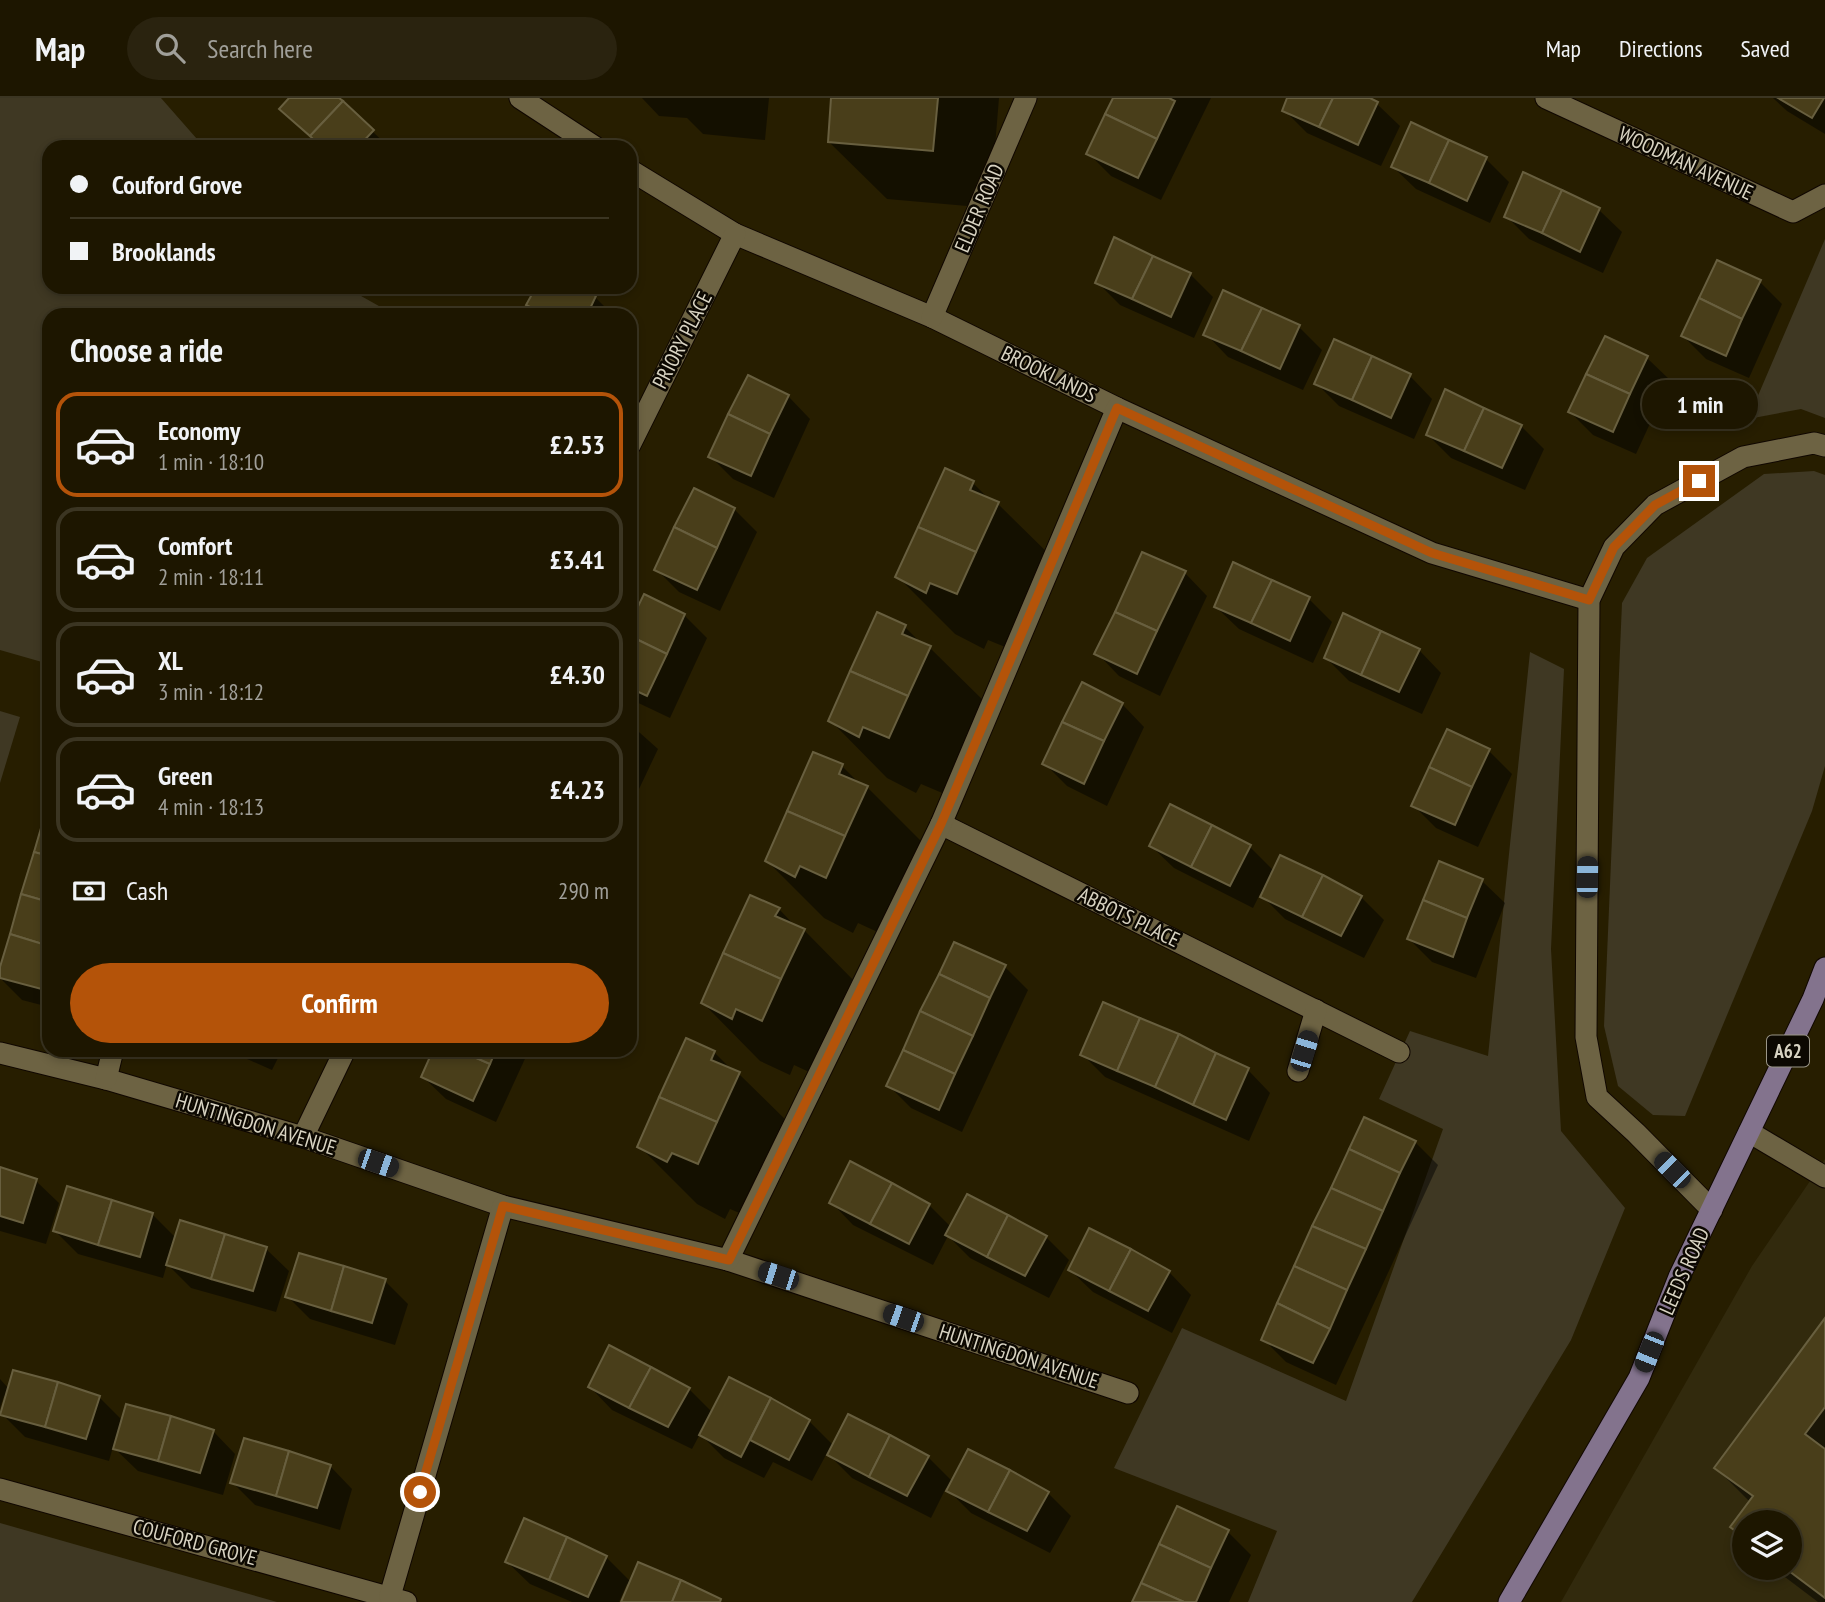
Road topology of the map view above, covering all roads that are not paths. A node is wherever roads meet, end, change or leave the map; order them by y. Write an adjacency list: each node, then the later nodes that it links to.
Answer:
1 (520, 98): 4 (street)
2 (1027, 98): 8 (street, ELDER ROAD)
3 (1546, 98): 6 (street, WOODMAN AVENUE)
4 (584, 140)
5 (637, 174): 7 (street, BROOKLANDS)
6 (1825, 195)
7 (735, 234): 8 (street, BROOKLANDS); 10 (street, PRIORY PLACE)
8 (932, 317): 9 (street, BROOKLANDS)
9 (1117, 408): 12 (street, BROOKLANDS); 13 (street)
10 (637, 431)
11 (1825, 446): 12 (street)
12 (1589, 600): 26 (street)
13 (941, 824): 15 (street, ABBOTS PLACE); 27 (street)
14 (1825, 968): 22 (main road, LEEDS ROAD / A62)
15 (1316, 1010): 16 (street, ABBOTS PLACE); 20 (street)
16 (1399, 1052)
17 (0, 1053): 21 (street, HUNTINGDON AVENUE)
18 (112, 1057): 21 (street)
19 (342, 1057): 23 (street)
20 (1298, 1071)
21 (106, 1079): 23 (street, HUNTINGDON AVENUE)
22 (1749, 1132): 24 (street); 26 (main road, LEEDS ROAD / A62)
23 (303, 1137): 25 (street, HUNTINGDON AVENUE)
24 (1825, 1177)
25 (503, 1206): 27 (street, HUNTINGDON AVENUE); 30 (street, COUFORD GROVE)
26 (1712, 1210): 31 (main road, LEEDS ROAD / A62)
27 (729, 1260): 28 (street, HUNTINGDON AVENUE)
28 (1128, 1393)
29 (0, 1489): 30 (street, COUFORD GROVE)
30 (398, 1599)
31 (1509, 1602)

